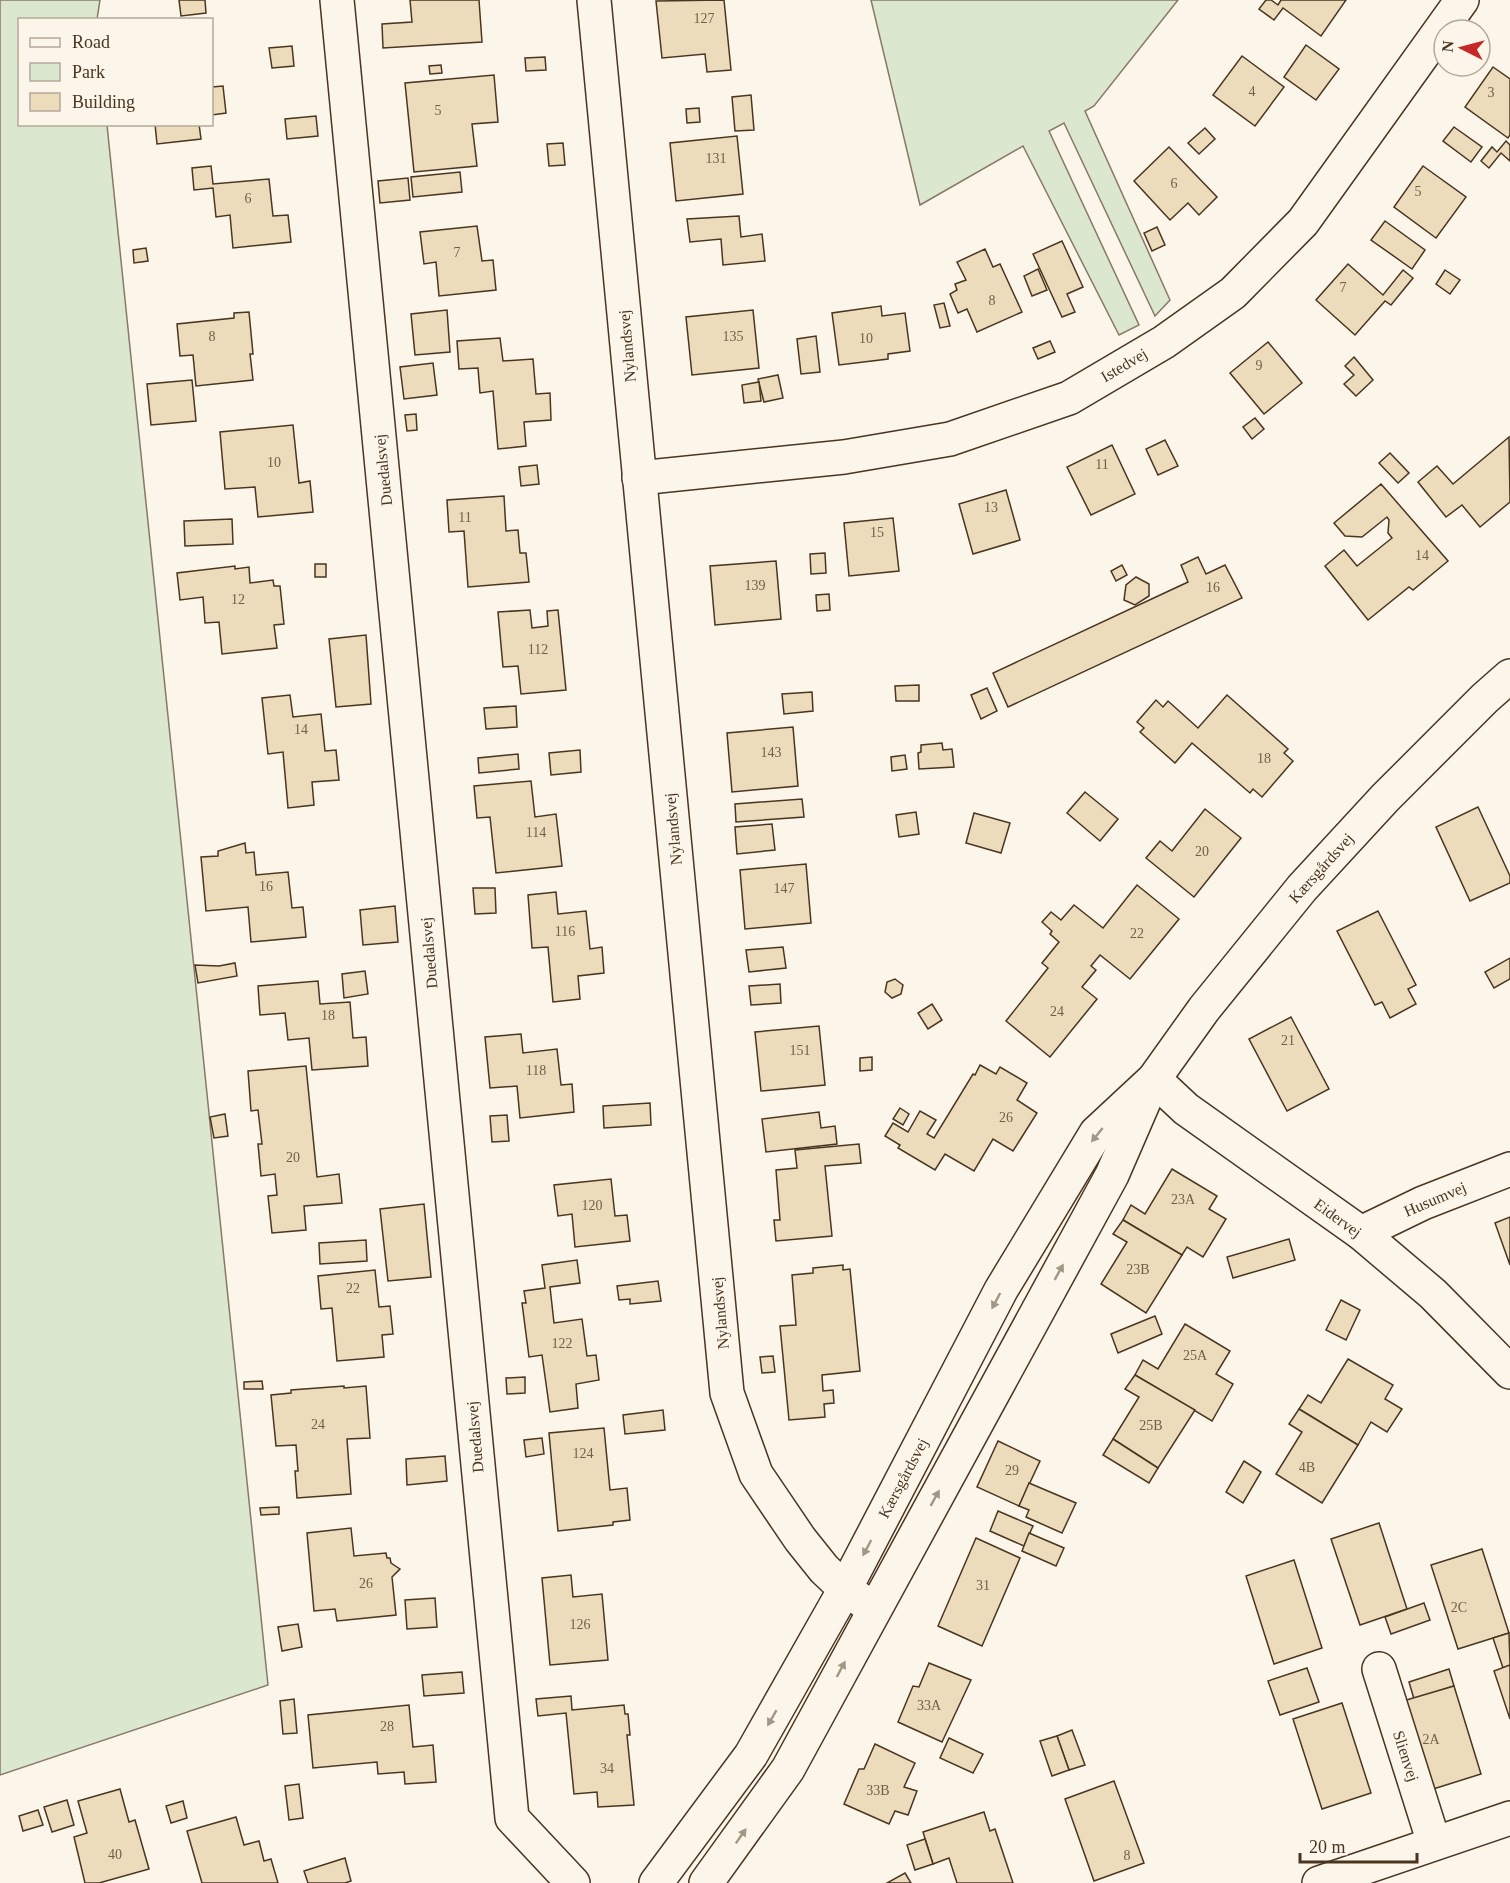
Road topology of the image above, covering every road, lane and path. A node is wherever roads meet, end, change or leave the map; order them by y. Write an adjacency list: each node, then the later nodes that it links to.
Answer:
1 (337, 0): 15 (street, Duedalsvej)
2 (594, 0): 4 (street, Nylandsvej)
3 (1462, 0): 4 (street, Istedvej)
4 (639, 478): 10 (street, Nylandsvej)
5 (1510, 676): 6 (street, Kærsgårdsvej)
6 (1154, 1079): 8 (street, Eidervej); 10 (street, Kærsgårdsvej, one-way to 10); 11 (street, Kærsgårdsvej, one-way to 6)
7 (1510, 1169): 8 (street, Husumvej)
8 (1361, 1233): 9 (street, Eidervej)
9 (1510, 1372)
10 (845, 1589): 11 (street, Nylandsvej); 16 (street, Kærsgårdsvej, one-way to 16)
11 (874, 1609): 17 (street, Kærsgårdsvej, one-way to 11)
12 (1378, 1669): 14 (street, Slienvej)
13 (1510, 1818): 14 (street)
14 (1434, 1843): 18 (street)
15 (573, 1883)
16 (656, 1883)
17 (706, 1883)
18 (1319, 1883)

